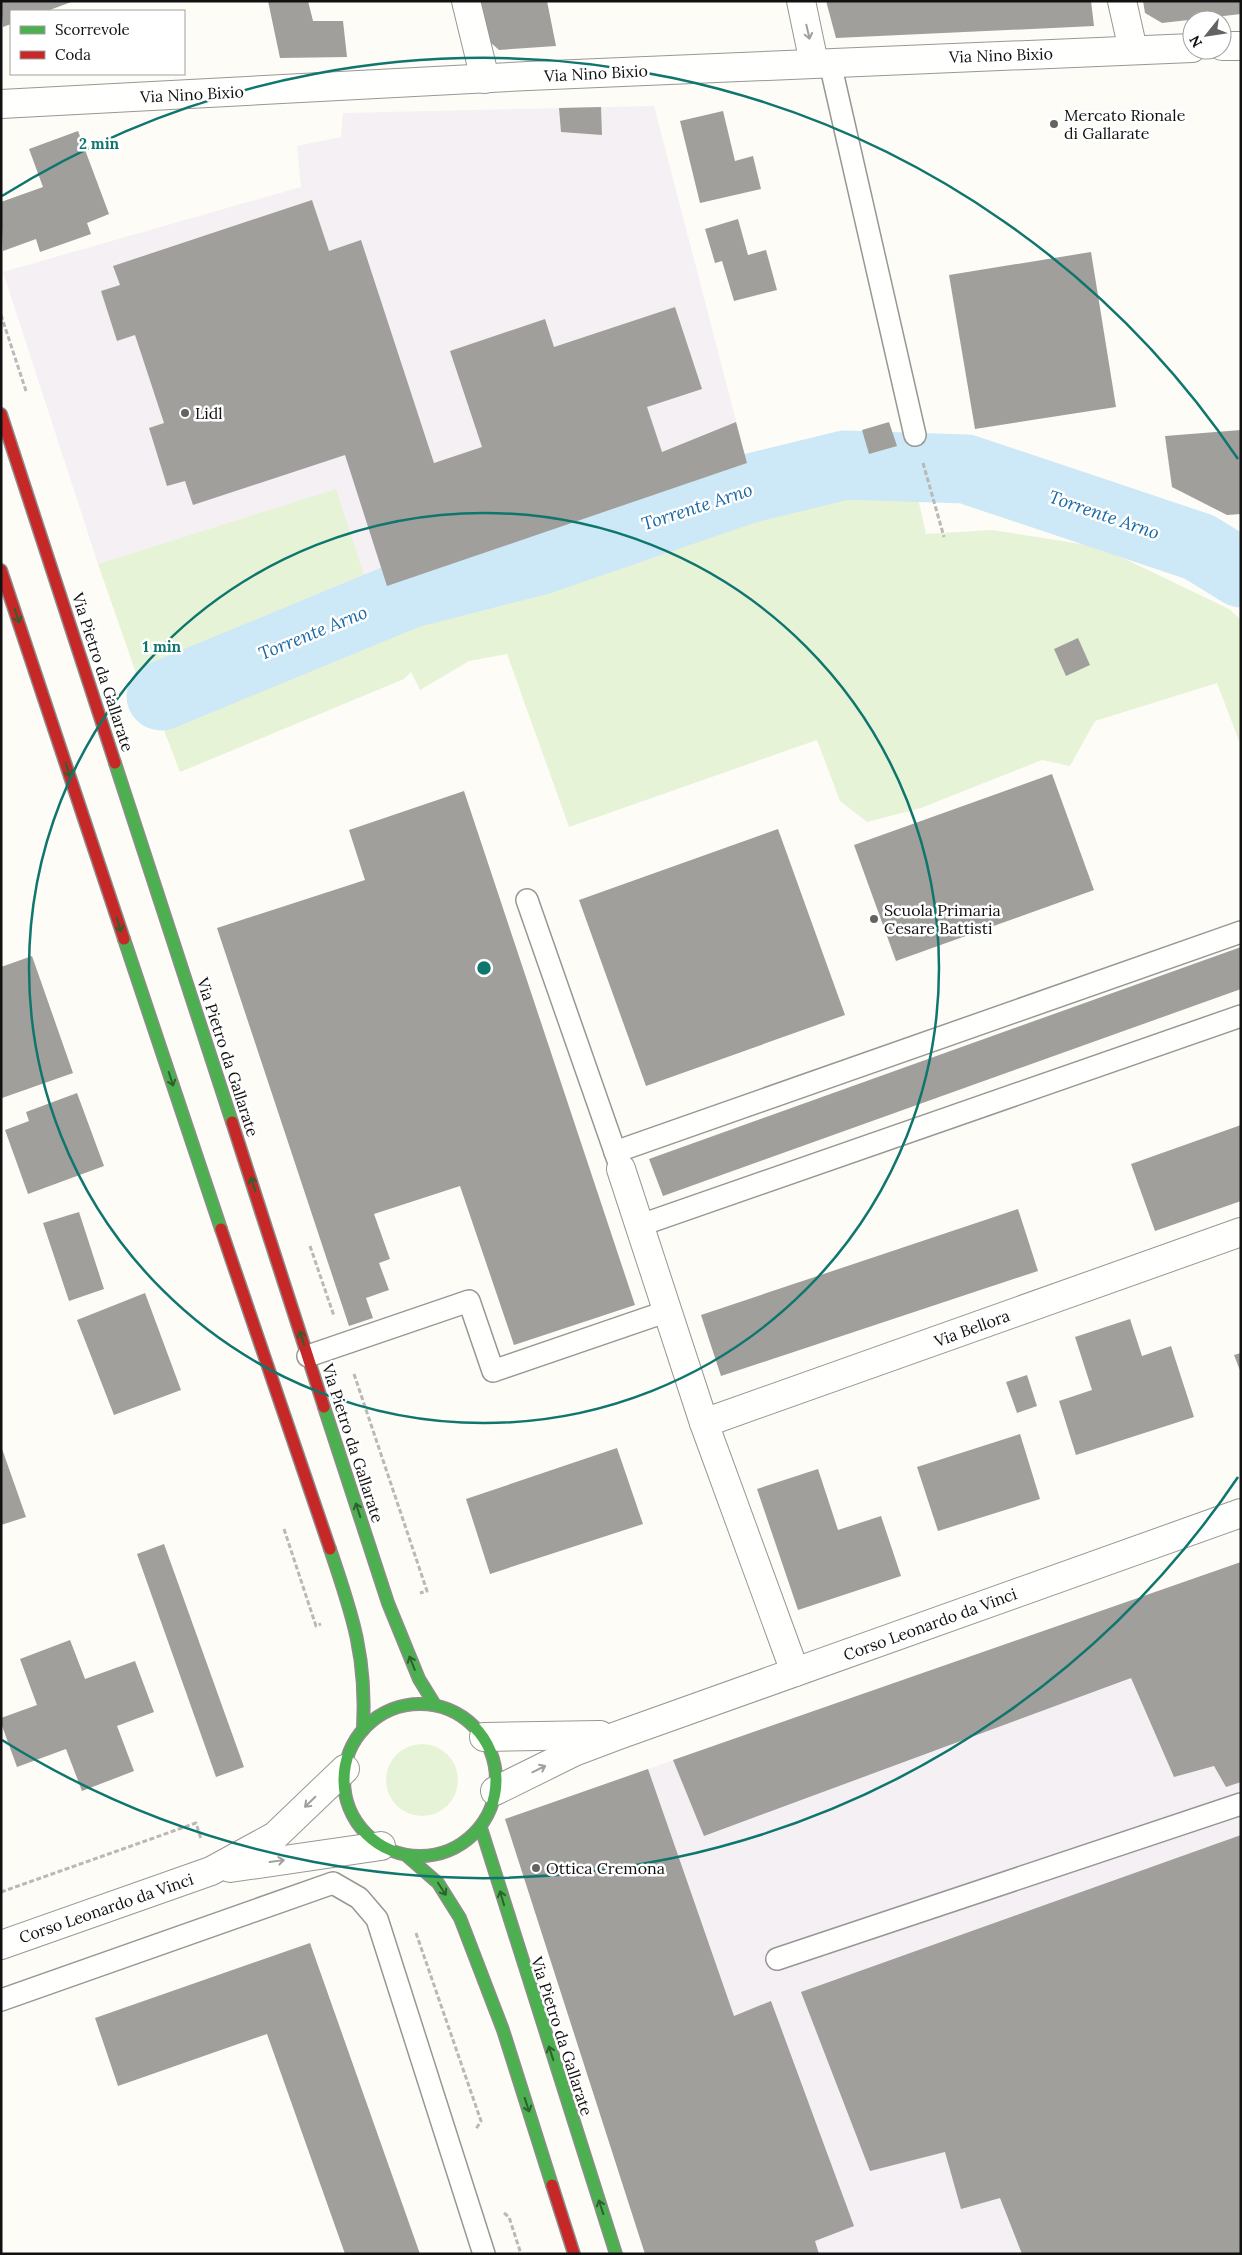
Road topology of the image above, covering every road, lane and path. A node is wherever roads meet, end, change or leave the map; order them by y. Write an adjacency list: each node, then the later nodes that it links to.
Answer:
1 (466, 1): 7 (street)
2 (801, 1): 6 (street, one-way to 6)
3 (1122, 1): 5 (street)
4 (1182, 48): 5 (street, Via Nino Bixio)
5 (1133, 50): 6 (street, Via Nino Bixio)
6 (822, 63): 7 (street, Via Nino Bixio); 10 (lane)
7 (485, 79): 8 (street, Via Nino Bixio)
8 (1, 104)
9 (1, 414): 20 (street, Via Pietro da Gallarate, one-way to 9)
10 (915, 435): 11 (path)
11 (944, 537)
12 (1, 570): 25 (street, one-way to 25)
13 (527, 900): 16 (lane)
14 (1241, 932): 16 (lane)
15 (1241, 1016): 17 (lane)
16 (618, 1160): 17 (street)
17 (641, 1225): 19 (street)
18 (1241, 1232): 21 (street, Via Bellora)
19 (668, 1311): 20 (lane); 21 (street)
20 (308, 1356): 24 (street, Via Pietro da Gallarate, one-way to 20)
21 (704, 1423): 23 (street)
22 (1241, 1513): 23 (street, Corso Leonardo da Vinci)
23 (795, 1672): 26 (street, Corso Leonardo da Vinci)
24 (435, 1706): 25 (street); 27 (street)
25 (363, 1730): 28 (street)
26 (619, 1735): 27 (street, Corso Leonardo da Vinci); 29 (street, Corso Leonardo da Vinci, one-way to 26)
27 (484, 1738): 29 (street)
28 (345, 1768): 32 (street); 34 (street, Corso Leonardo da Vinci, one-way to 34)
29 (495, 1791): 31 (street)
30 (1241, 1804): 37 (lane)
31 (481, 1828): 33 (street); 41 (street, Via Pietro da Gallarate, one-way to 31)
32 (381, 1846): 33 (street); 34 (street, Corso Leonardo da Vinci, one-way to 32)
33 (407, 1856): 40 (street, one-way to 40)
34 (211, 1871): 35 (path); 36 (street, Corso Leonardo da Vinci)
35 (1, 1892)
36 (1, 1945)
37 (777, 1959)
38 (1, 2000): 39 (lane)
39 (484, 2254)
40 (574, 2254)
41 (616, 2254)

